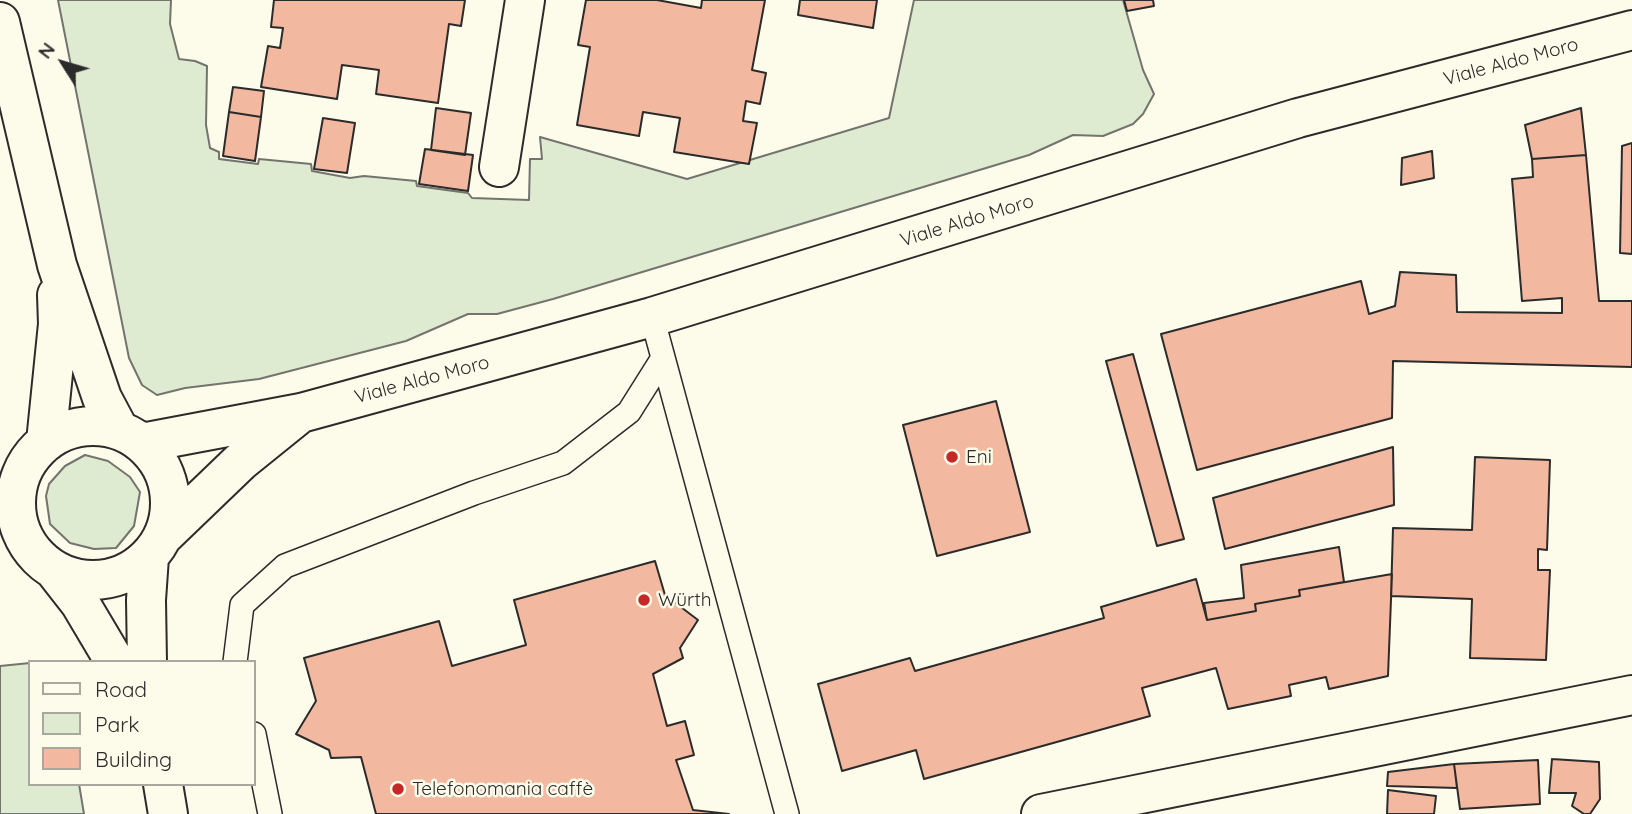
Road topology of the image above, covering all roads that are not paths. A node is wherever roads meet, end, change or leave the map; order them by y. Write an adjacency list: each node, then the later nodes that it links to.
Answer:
1 (525, 0): 4 (main road)
2 (0, 22): 5 (main road)
3 (1632, 30): 6 (main road, Viale Aldo Moro)
4 (499, 167)
5 (57, 265): 9 (main road); 10 (main road)
6 (652, 317): 7 (lane); 8 (main road, Viale Aldo Moro)
7 (663, 358): 16 (lane); 22 (lane)
8 (301, 413): 9 (main road, Viale Aldo Moro); 12 (main road, Viale Aldo Moro)
9 (131, 437): 10 (main road); 12 (main road)
10 (25, 456): 13 (main road)
11 (0, 535): 13 (main road)
12 (156, 546): 13 (main road); 15 (main road)
13 (45, 563): 14 (main road)
14 (114, 660)
15 (147, 660)
16 (235, 660)
17 (1632, 695): 23 (main road)
18 (256, 744): 21 (lane)
19 (163, 786): 20 (main road)
20 (168, 814)
21 (270, 814)
22 (787, 814)
23 (1041, 814)

